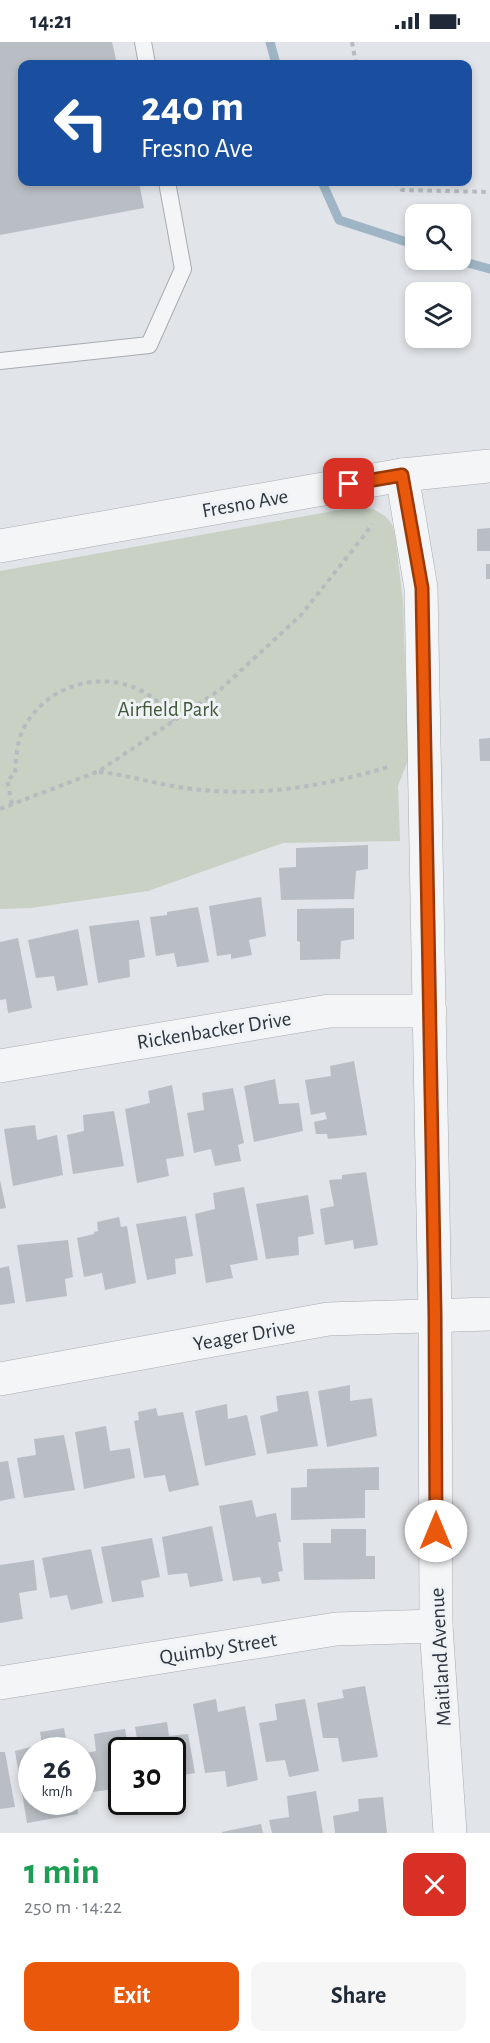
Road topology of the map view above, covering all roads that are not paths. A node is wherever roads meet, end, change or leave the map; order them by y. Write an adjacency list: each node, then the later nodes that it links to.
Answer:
1 (142, 42): 2 (lane)
2 (146, 60)
3 (168, 186): 4 (lane)
4 (0, 361)
5 (490, 466): 6 (street, Fresno Ave)
6 (402, 475): 7 (street, Fresno Ave); 8 (street, Maitland Avenue)
7 (0, 546)
8 (430, 1011): 9 (street, Rickenbacker Drive); 11 (street, Maitland Avenue)
9 (0, 1066)
10 (490, 1314): 11 (street, Yeager Drive)
11 (435, 1315): 12 (street, Yeager Drive); 13 (street, Maitland Avenue)
12 (0, 1378)
13 (436, 1626): 14 (street, Quimby Street); 15 (street, Maitland Avenue)
14 (0, 1683)
15 (450, 1833)

